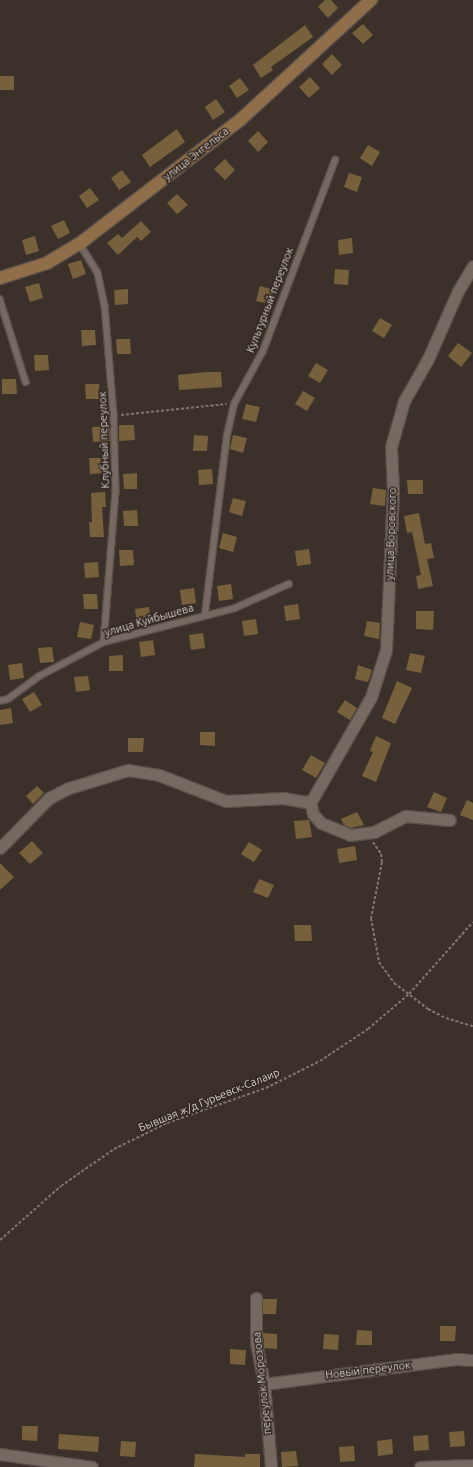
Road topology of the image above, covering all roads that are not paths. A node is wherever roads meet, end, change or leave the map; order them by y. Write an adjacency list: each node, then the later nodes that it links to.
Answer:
1 (371, 0): 3 (street, улица Энгельса)
2 (335, 160): 9 (lane, Культурный переулок)
3 (79, 244): 5 (street, улица Энгельса); 10 (lane, Клубный переулок)
4 (473, 266): 12 (street, улица Воровского)
5 (0, 278)
6 (0, 299): 7 (lane)
7 (26, 382)
8 (289, 584): 9 (lane, улица Куйбышева)
9 (205, 614): 10 (lane, улица Куйбышева)
10 (104, 642): 11 (lane, улица Куйбышева)
11 (0, 701)
12 (310, 801): 13 (street); 14 (street)
13 (450, 820)
14 (0, 848)
15 (256, 1298): 17 (street, переулок Морозова)
16 (473, 1360): 17 (street, Новый переулок)
17 (264, 1384): 21 (street, переулок Морозова)
18 (0, 1454): 20 (street)
19 (473, 1465): 22 (street)
20 (92, 1467)
21 (271, 1467)
22 (420, 1467)

